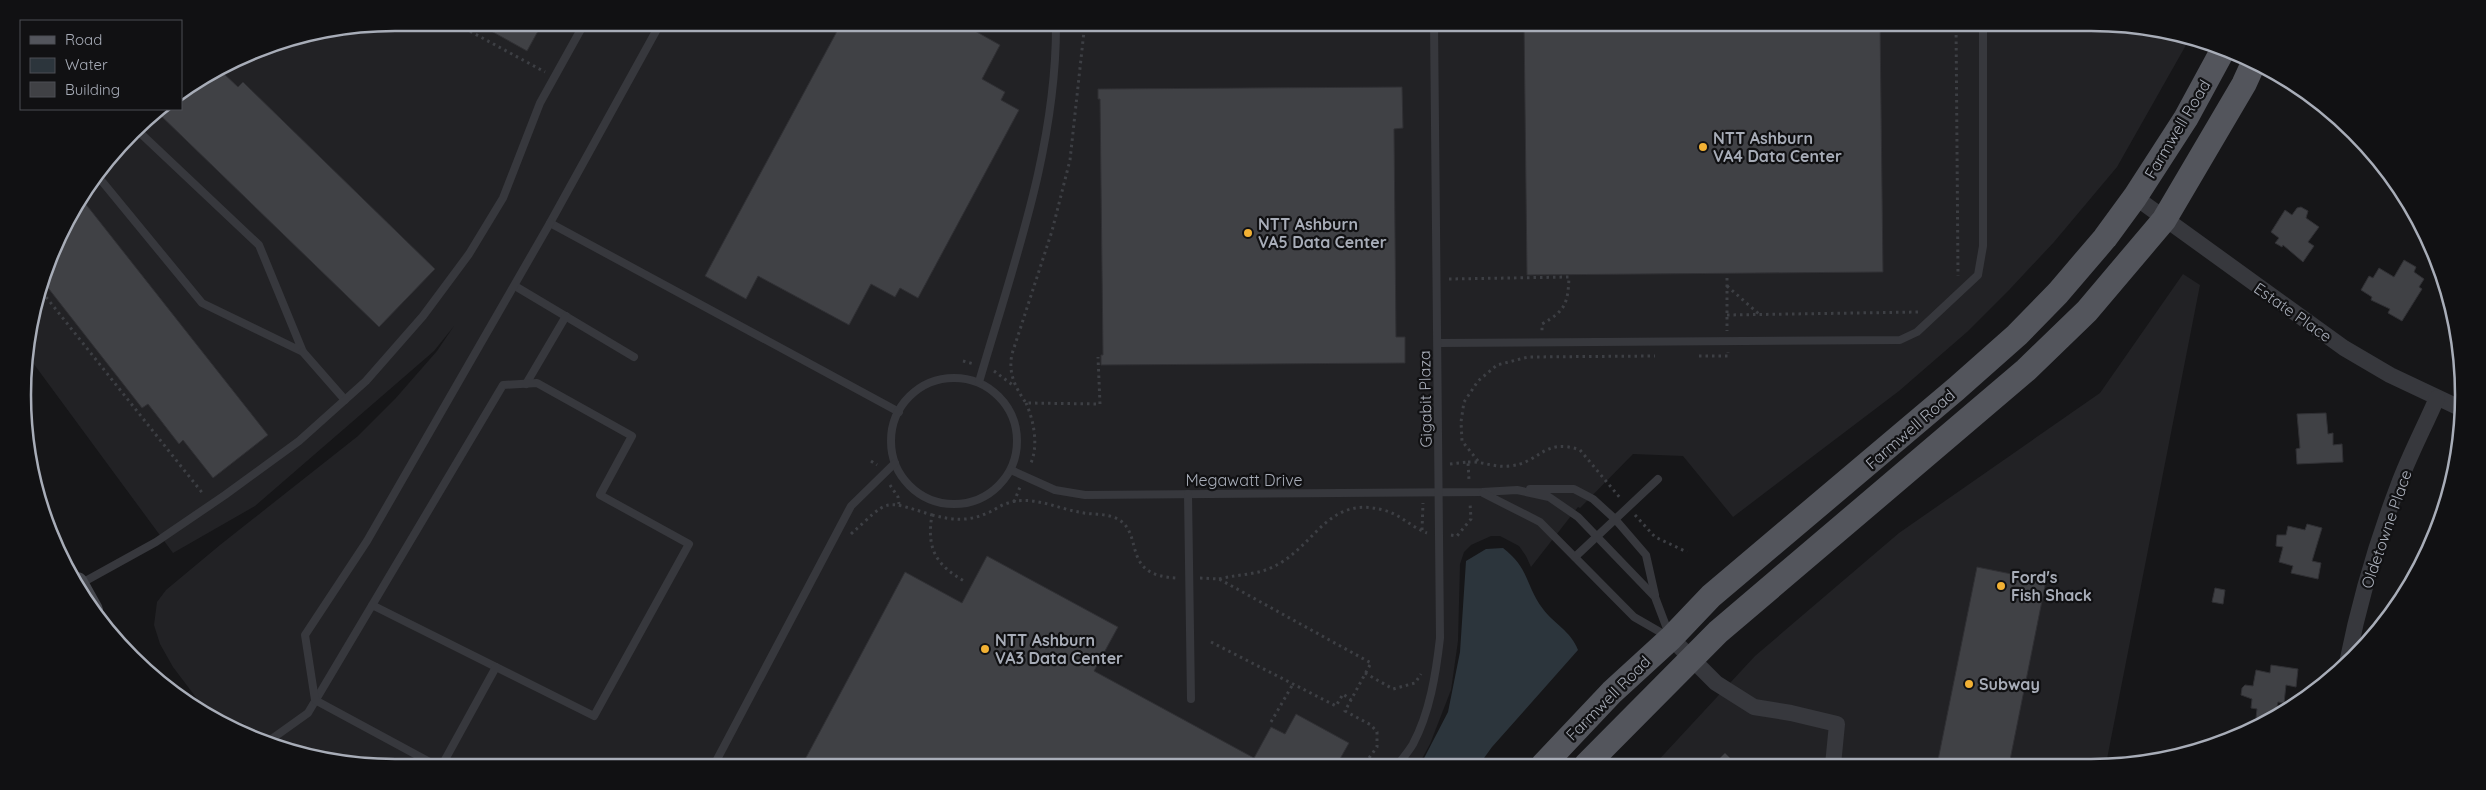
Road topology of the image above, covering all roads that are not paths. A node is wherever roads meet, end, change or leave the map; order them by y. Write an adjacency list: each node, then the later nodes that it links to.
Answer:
1 (580, 31): 21 (lane)
2 (656, 31): 12 (lane)
3 (1056, 31): 18 (lane)
4 (1434, 31): 15 (lane, Gigabit Plaza)
5 (1983, 31): 15 (lane)
6 (2220, 55): 10 (main road, Farmwell Road)
7 (2251, 69): 11 (main road, Farmwell Road)
8 (142, 134): 16 (lane)
9 (101, 181): 16 (lane)
10 (2136, 198): 11 (street, Estate Place); 37 (main road, Farmwell Road)
11 (2164, 220): 20 (street, Estate Place); 39 (main road, Farmwell Road)
12 (550, 223): 13 (lane); 23 (lane)
13 (515, 286): 14 (lane); 42 (lane)
14 (566, 316): 17 (lane); 19 (lane)
15 (1438, 343): 28 (lane, Gigabit Plaza)
16 (303, 352): 21 (lane)
17 (634, 357)
18 (979, 382): 23 (lane); 25 (lane)
19 (526, 384): 36 (lane); 40 (lane)
20 (2437, 398): 22 (street, Estate Place); 38 (street, Oldetowne Place)
21 (345, 400): 34 (lane)
22 (2455, 406)
23 (899, 412): 24 (lane)
24 (895, 463): 25 (lane); 46 (lane)
25 (1011, 470): 30 (lane, Megawatt Drive)
26 (1658, 479): 31 (lane)
27 (1517, 490): 29 (lane, Megawatt Drive); 31 (lane); 32 (lane)
28 (1440, 492): 29 (lane, Megawatt Drive); 30 (lane, Megawatt Drive); 47 (lane, Gigabit Plaza)
29 (1482, 492): 33 (lane)
30 (1188, 494): 41 (lane)
31 (1615, 519): 32 (lane); 35 (lane)
32 (1596, 536): 33 (lane); 35 (lane)
33 (1575, 557): 37 (lane)
34 (83, 582)
35 (1656, 597): 37 (lane)
36 (372, 605): 40 (lane); 42 (lane)
37 (1671, 638): 39 (street); 48 (main road, Farmwell Road)
38 (2350, 650)
39 (1693, 660): 49 (main road, Farmwell Road); 50 (street)
40 (496, 667): 45 (lane)
41 (1191, 699)
42 (315, 700): 43 (lane); 44 (lane)
43 (274, 737)
44 (425, 759)
45 (444, 759)
46 (717, 759)
47 (1402, 759)
48 (1549, 759)
49 (1592, 759)
50 (1834, 759)

